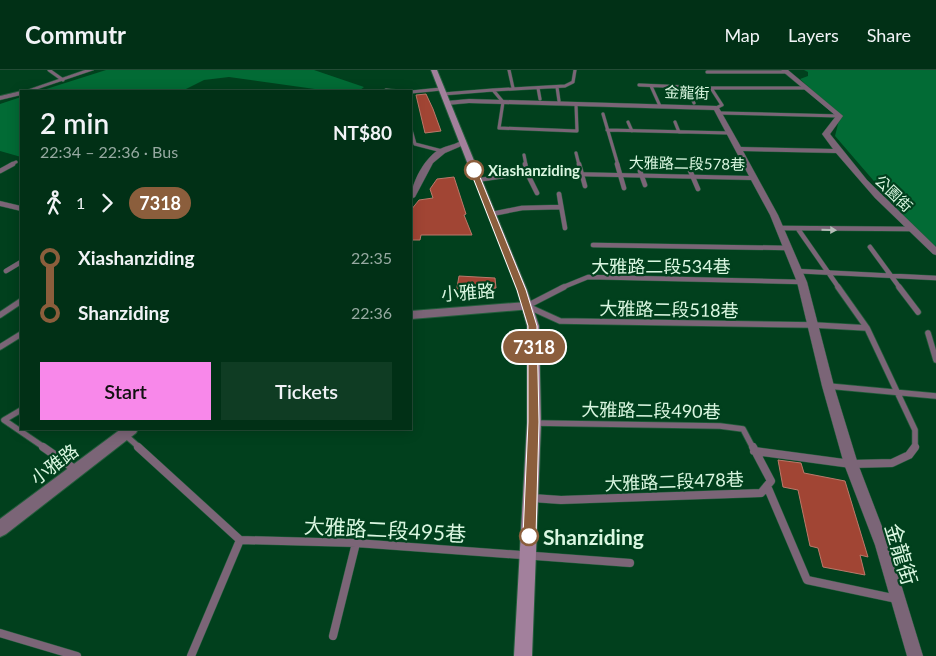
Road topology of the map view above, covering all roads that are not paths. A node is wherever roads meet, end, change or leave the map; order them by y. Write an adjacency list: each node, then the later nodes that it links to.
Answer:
1 (50, 70): 8 (lane)
2 (91, 70): 8 (street)
3 (434, 70): 21 (main road)
4 (509, 70): 13 (lane)
5 (575, 70): 11 (lane)
6 (785, 71): 7 (lane); 16 (street)
7 (707, 72)
8 (63, 80): 17 (street)
9 (639, 85): 10 (lane)
10 (651, 86): 12 (lane); 28 (lane)
11 (557, 87): 14 (lane); 24 (lane)
12 (686, 87): 15 (lane); 26 (lane)
13 (513, 88): 14 (lane); 18 (lane)
14 (538, 88): 23 (lane)
15 (711, 88): 16 (lane); 29 (lane)
16 (804, 88): 31 (street)
17 (30, 90)
18 (494, 90): 21 (lane); 25 (lane)
19 (412, 92): 21 (lane)
20 (20, 93): 22 (street)
21 (444, 95): 25 (street, 金龍街); 39 (main road)
22 (0, 98)
23 (540, 99)
24 (559, 100)
25 (503, 102): 27 (street, 金龍街); 27 (lane)
26 (694, 103)
27 (576, 104): 28 (street, 金龍街)
28 (660, 106): 29 (street, 金龍街)
29 (718, 111): 31 (lane); 37 (street, 金龍街)
30 (603, 114): 34 (lane, 大雅路二段578巷)
31 (840, 116): 42 (street, 公園街)
32 (628, 122): 35 (lane)
33 (675, 122): 36 (lane)
34 (607, 130): 35 (lane); 51 (lane, 大雅路二段578巷)
35 (632, 131): 36 (lane)
36 (679, 132): 37 (lane)
37 (729, 133): 40 (street, 金龍街)
38 (412, 134): 41 (lane)
39 (462, 144): 41 (street); 54 (main road)
40 (738, 149): 42 (street); 53 (street, 金龍街)
41 (442, 151): 60 (street)
42 (837, 151): 67 (street, 公園街)
43 (576, 153): 50 (lane)
44 (524, 155): 49 (lane)
45 (16, 162): 47 (lane)
46 (688, 168): 52 (lane)
47 (0, 171)
48 (641, 173): 51 (street, 大雅路二段578巷); 52 (street, 大雅路二段578巷); 55 (lane)
49 (527, 174): 50 (street, 大雅路二段578巷); 54 (street, 大雅路二段578巷); 59 (lane)
50 (583, 174): 51 (street, 大雅路二段578巷); 56 (lane)
51 (620, 176): 57 (lane)
52 (693, 176): 53 (street, 大雅路二段578巷); 58 (lane)
53 (753, 178): 65 (street, 金龍街)
54 (478, 180): 63 (main road)
55 (645, 185)
56 (585, 186)
57 (624, 188)
58 (698, 189)
59 (537, 192)
60 (412, 195)
61 (0, 203): 62 (street)
62 (20, 209)
63 (492, 214): 64 (lane); 80 (main road)
64 (565, 228)
65 (780, 228): 66 (lane); 70 (street, 金龍街)
66 (798, 229): 67 (lane, one-way to 67); 75 (lane)
67 (912, 229): 71 (street, 公園街)
68 (593, 245): 70 (lane)
69 (870, 247): 76 (lane)
70 (787, 248): 74 (street, 金龍街)
71 (936, 252)
72 (20, 263): 73 (lane)
73 (6, 270)
74 (796, 271): 75 (lane); 78 (street, 金龍街)
75 (829, 272): 76 (lane); 85 (lane)
76 (891, 276): 77 (lane); 81 (lane)
77 (936, 278)
78 (802, 282): 80 (lane, 大雅路二段534巷); 84 (street, 金龍街)
79 (20, 303): 82 (lane)
80 (527, 306): 83 (street, 小雅路); 84 (lane, 大雅路二段518巷); 94 (main road)
81 (918, 312)
82 (0, 315)
83 (412, 315)
84 (814, 325): 85 (lane); 90 (street, 金龍街)
85 (867, 328): 91 (lane)
86 (928, 333): 89 (lane)
87 (20, 335): 88 (lane)
88 (0, 347)
89 (936, 360)
90 (828, 386): 91 (lane); 97 (street, 金龍街)
91 (896, 393): 92 (lane); 97 (lane)
92 (936, 396)
93 (20, 411): 98 (lane)
94 (534, 422): 96 (lane, 大雅路二段490巷); 100 (main road)
95 (128, 431): 98 (street, 小雅路); 102 (lane)
96 (754, 451): 97 (lane, 大雅路二段478巷); 99 (lane, 大雅路二段478巷)
97 (850, 464): 106 (street, 金龍街)
98 (78, 471): 101 (street, 小雅路)
99 (767, 486): 100 (lane, 大雅路二段478巷); 106 (lane)
100 (531, 497): 104 (main road)
101 (0, 529)
102 (240, 540): 103 (lane, 大雅路二段495巷); 110 (lane)
103 (356, 543): 104 (lane, 大雅路二段495巷); 108 (lane)
104 (528, 555): 105 (lane, 大雅路二段495巷); 111 (main road)
105 (630, 563)
106 (897, 599): 112 (street, 金龍街)
107 (0, 633): 109 (lane)
108 (333, 636)
109 (77, 656)
110 (191, 656)
111 (523, 656)
112 (915, 656)

